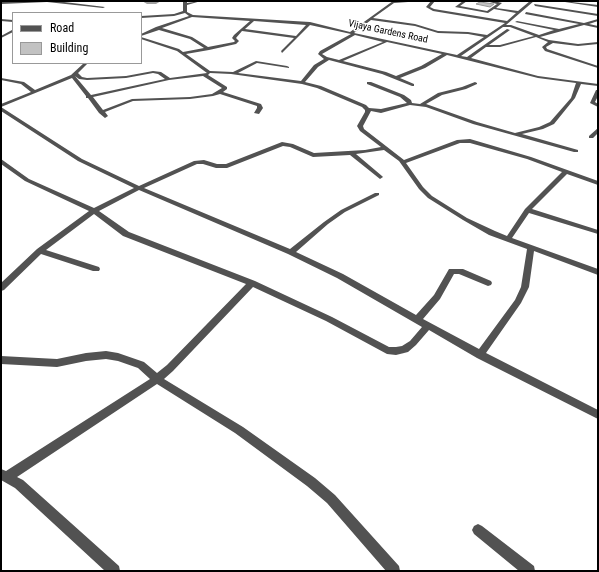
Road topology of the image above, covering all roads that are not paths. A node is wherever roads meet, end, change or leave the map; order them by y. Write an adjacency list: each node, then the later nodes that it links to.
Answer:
1 (49, 1): 13 (street); 17 (street)
2 (199, 1): 9 (street)
3 (420, 1): 10 (street)
4 (433, 1): 32 (street)
5 (465, 1): 18 (street)
6 (488, 1): 18 (street)
7 (540, 1): 14 (street)
8 (565, 1): 16 (street)
9 (185, 2): 19 (street)
10 (394, 2): 26 (street)
11 (525, 2): 12 (street)
12 (531, 2): 20 (street)
13 (1, 3)
14 (535, 5): 21 (street); 22 (street)
15 (480, 6): 18 (street)
16 (598, 6)
17 (103, 7)
18 (494, 8): 20 (street)
19 (185, 12): 23 (street); 24 (street, Vijaya Gardens Road)
20 (519, 12): 32 (street)
21 (526, 13): 33 (street); 35 (street)
22 (598, 15)
23 (154, 16): 25 (street); 31 (street)
24 (192, 16): 28 (street, Vijaya Gardens Road); 38 (street)
25 (142, 17)
26 (370, 19): 43 (street); 46 (street)
27 (1, 20): 30 (street)
28 (253, 20): 34 (street, Vijaya Gardens Road); 40 (street)
29 (598, 20): 35 (street)
30 (12, 21)
31 (142, 22)
32 (508, 22): 36 (street)
33 (517, 22): 39 (street); 41 (street)
34 (310, 23): 43 (street, Vijaya Gardens Road); 48 (street)
35 (586, 24): 37 (street); 41 (street)
36 (502, 27): 39 (street); 46 (street)
37 (598, 27)
38 (157, 28): 45 (street); 55 (street)
39 (512, 29): 49 (street); 54 (street)
40 (241, 30): 48 (street); 55 (street)
41 (561, 30): 49 (street)
42 (12, 31): 44 (street)
43 (353, 33): 52 (street, Vijaya Gardens Road); 60 (street)
44 (2, 36): 50 (street)
45 (142, 36)
46 (487, 36): 59 (street)
47 (142, 37): 58 (street)
48 (296, 37): 56 (street)
49 (538, 37): 51 (street); 54 (street)
50 (12, 38)
51 (550, 41): 53 (street); 65 (street)
52 (387, 42): 57 (street, Vijaya Gardens Road); 62 (street)
53 (598, 42)
54 (486, 46): 61 (street)
55 (209, 49): 58 (street)
56 (282, 52)
57 (447, 53): 59 (street, Vijaya Gardens Road); 70 (street)
58 (183, 54): 66 (street)
59 (458, 56): 61 (street, Vijaya Gardens Road)
60 (327, 58): 62 (street); 75 (street)
61 (468, 58): 74 (street, Vijaya Gardens Road)
62 (339, 61): 70 (street)
63 (85, 64): 68 (street)
64 (286, 67): 67 (street)
65 (598, 67)
66 (215, 73): 67 (street); 69 (street)
67 (234, 73): 75 (street)
68 (74, 75): 72 (street); 80 (street); 82 (street)
69 (204, 75): 72 (street); 81 (street)
70 (396, 78): 78 (street)
71 (1, 79): 80 (street)
72 (168, 79): 82 (street)
73 (475, 82): 84 (street)
74 (579, 82): 77 (street, Vijaya Gardens Road); 90 (street)
75 (302, 83): 87 (street)
76 (369, 83): 83 (street)
77 (597, 83)
78 (412, 85)
79 (598, 91): 85 (street)
80 (34, 92): 86 (street)
81 (220, 92): 82 (street); 88 (street)
82 (88, 97)
83 (410, 104): 84 (street); 87 (street)
84 (420, 105): 90 (street)
85 (598, 106)
86 (1, 107): 100 (street)
87 (368, 109): 92 (street)
88 (257, 113)
89 (598, 130): 91 (street)
90 (516, 134): 93 (street)
91 (591, 138)
92 (386, 148): 94 (street); 96 (street)
93 (576, 151)
94 (351, 154): 98 (street); 100 (street)
95 (1, 161): 103 (street)
96 (402, 162): 97 (street); 105 (street)
97 (566, 171): 99 (street); 102 (street)
98 (380, 176)
99 (598, 183)
100 (139, 188): 103 (street); 108 (street)
101 (377, 194): 108 (street)
102 (527, 210): 104 (street); 105 (street)
103 (94, 212): 107 (street); 111 (street)
104 (598, 232)
105 (508, 239): 106 (street)
106 (532, 248): 110 (street); 116 (street)
107 (40, 251): 109 (street); 113 (street)
108 (291, 252): 114 (street)
109 (96, 269)
110 (598, 272)
111 (252, 283): 115 (street); 118 (street)
112 (488, 283): 114 (street)
113 (1, 288)
114 (418, 320): 115 (street)
115 (428, 326): 116 (street)
116 (480, 354): 119 (street)
117 (1, 360): 118 (street)
118 (157, 378): 120 (street); 123 (street)
119 (596, 413)
120 (4, 475): 122 (street)
121 (478, 530): 124 (street)
122 (114, 571)
123 (394, 571)
124 (529, 571)

